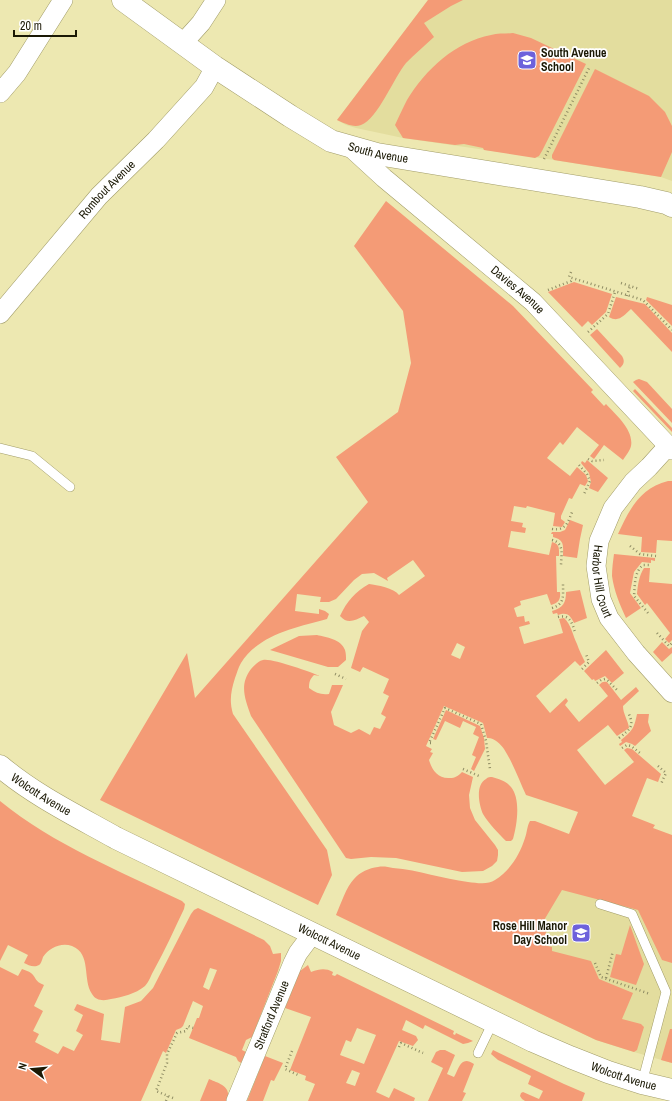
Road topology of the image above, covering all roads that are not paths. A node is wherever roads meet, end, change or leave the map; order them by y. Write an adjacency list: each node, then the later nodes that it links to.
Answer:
1 (63, 0): 6 (street)
2 (123, 0): 4 (main road, South Avenue)
3 (216, 0): 4 (street)
4 (183, 43): 5 (main road, South Avenue)
5 (215, 67): 7 (main road, South Avenue); 9 (street, Rombout Avenue)
6 (0, 93)
7 (348, 146): 8 (main road, South Avenue); 11 (street, Davies Avenue)
8 (672, 206)
9 (0, 314)
10 (0, 448): 12 (lane)
11 (670, 448): 13 (street, Harbor Hill Court)
12 (70, 487)
13 (672, 693)
14 (0, 766): 16 (main road, Wolcott Avenue)
15 (600, 904): 19 (lane)
16 (313, 933): 17 (main road, Wolcott Avenue); 21 (street, Stratford Avenue)
17 (493, 1022): 18 (lane); 19 (main road, Wolcott Avenue)
18 (478, 1053)
19 (642, 1083): 20 (main road, Wolcott Avenue)
20 (672, 1090)
21 (236, 1101)

